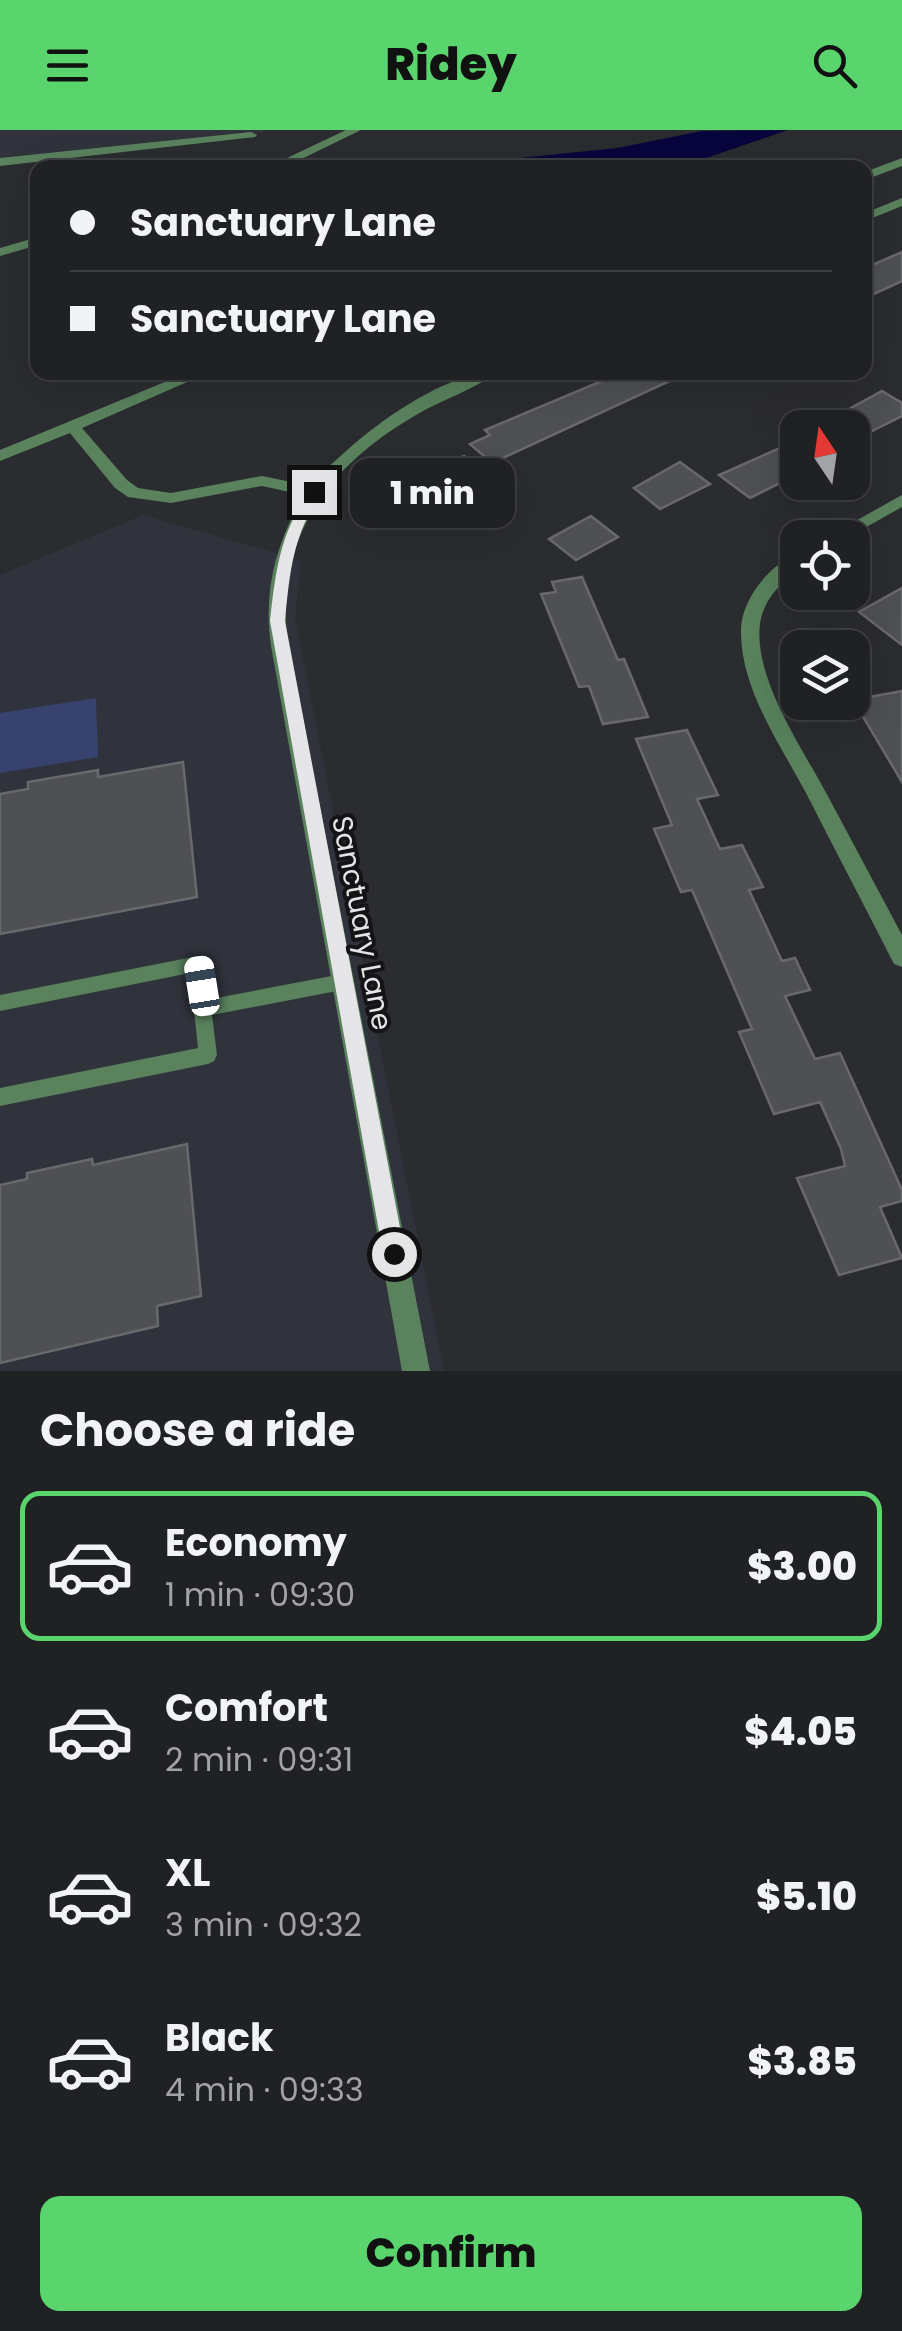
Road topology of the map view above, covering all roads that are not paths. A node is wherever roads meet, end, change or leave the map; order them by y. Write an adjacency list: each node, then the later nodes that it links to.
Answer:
1 (355, 130): 3 (street)
2 (252, 134): 4 (street)
3 (289, 160)
4 (0, 162)
5 (902, 162): 6 (street)
6 (872, 173)
7 (902, 202): 8 (street)
8 (872, 214)
9 (30, 243): 10 (street)
10 (0, 252)
11 (185, 380): 13 (street)
12 (473, 380): 15 (street, Sanctuary Lane)
13 (74, 428): 14 (street); 15 (street)
14 (0, 456)
15 (314, 492): 20 (street, Sanctuary Lane)
16 (902, 500): 17 (street)
17 (866, 520)
18 (780, 572): 19 (street)
19 (902, 956)
20 (342, 982): 22 (lane); 24 (street, Sanctuary Lane)
21 (0, 1003): 22 (lane)
22 (206, 1008): 23 (lane)
23 (0, 1097)
24 (416, 1371)

